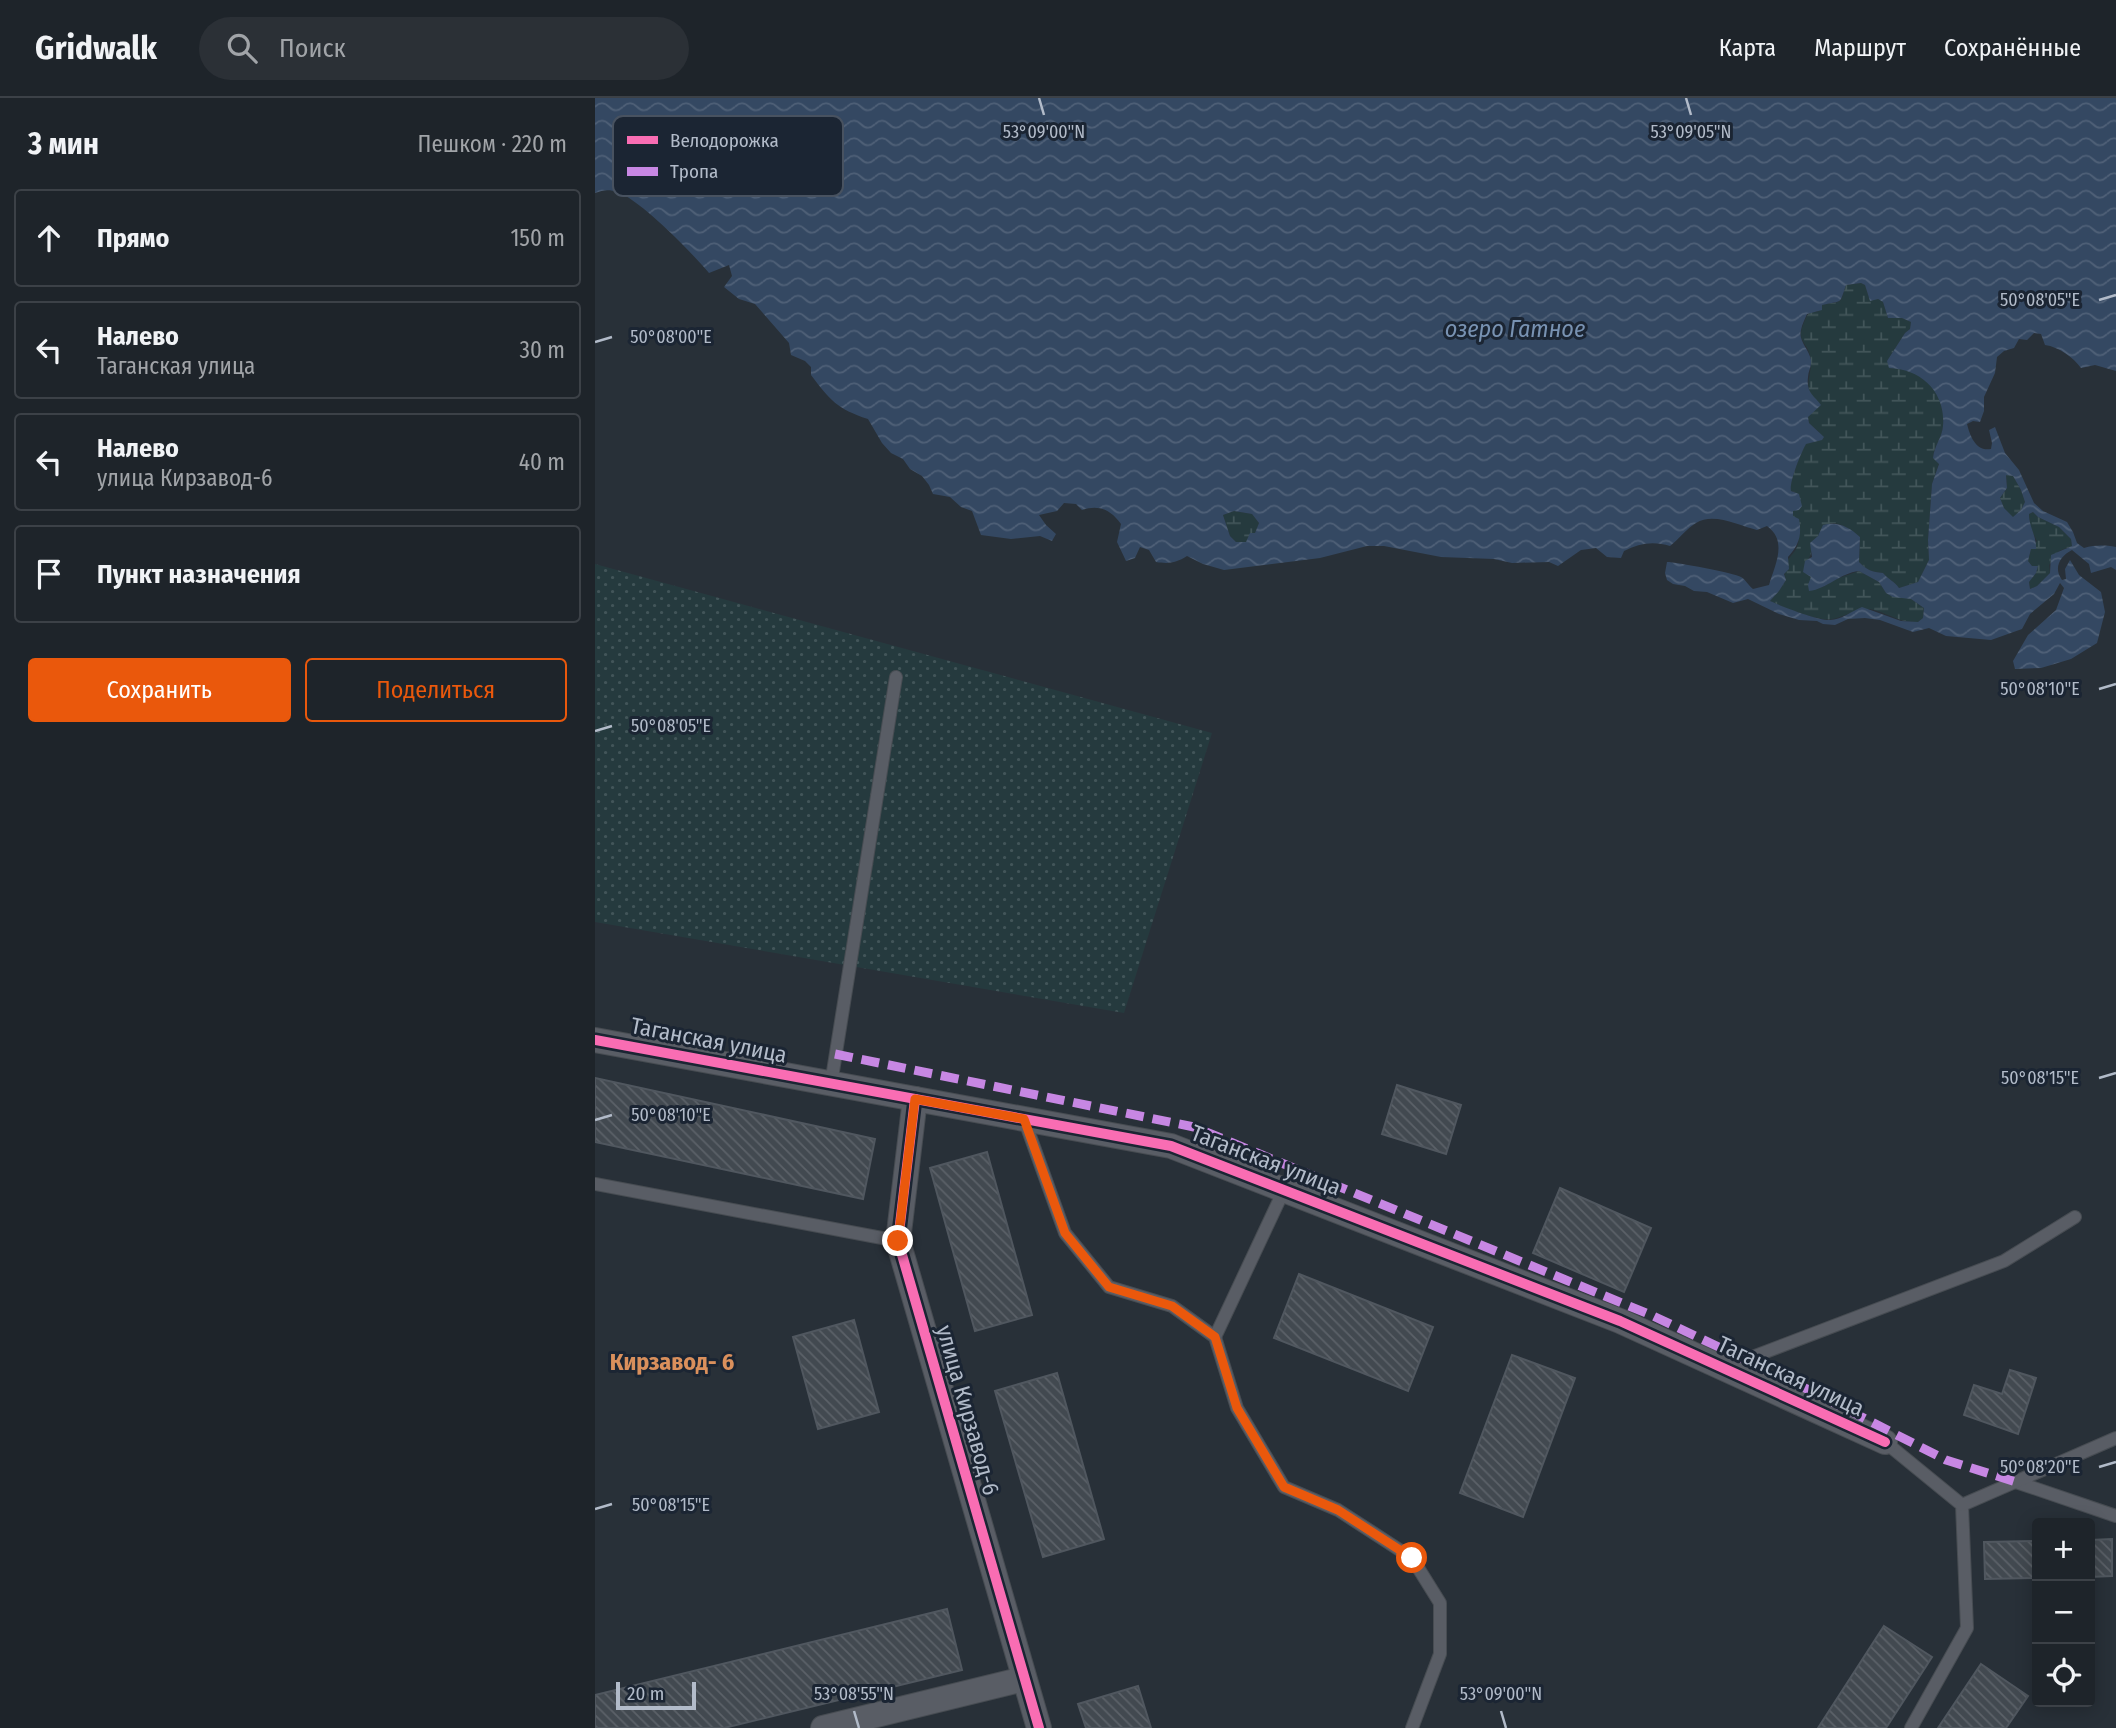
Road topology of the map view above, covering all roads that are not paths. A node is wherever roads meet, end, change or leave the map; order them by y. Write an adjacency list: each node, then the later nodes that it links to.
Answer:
1 (895, 677): 3 (lane)
2 (595, 1040): 3 (street, Таганская улица)
3 (831, 1084): 4 (street, Таганская улица)
4 (915, 1099): 5 (street, Таганская улица); 9 (street, улица Кирзавод-6)
5 (1024, 1119): 7 (street, Таганская улица); 10 (lane)
6 (595, 1184): 9 (lane)
7 (1284, 1190): 10 (lane); 11 (street, Таганская улица)
8 (2075, 1217): 11 (lane)
9 (898, 1241): 17 (street, улица Кирзавод-6)
10 (1215, 1337): 20 (lane)
11 (1723, 1368): 13 (street, Таганская улица)
12 (2116, 1438): 14 (lane)
13 (1885, 1442): 15 (lane)
14 (2016, 1482): 15 (lane); 16 (lane)
15 (1962, 1505): 21 (lane)
16 (2116, 1516)
17 (1024, 1679): 18 (street); 19 (street, улица Кирзавод-6)
18 (823, 1728)
19 (1039, 1728)
20 (1412, 1728)
21 (1911, 1728)

